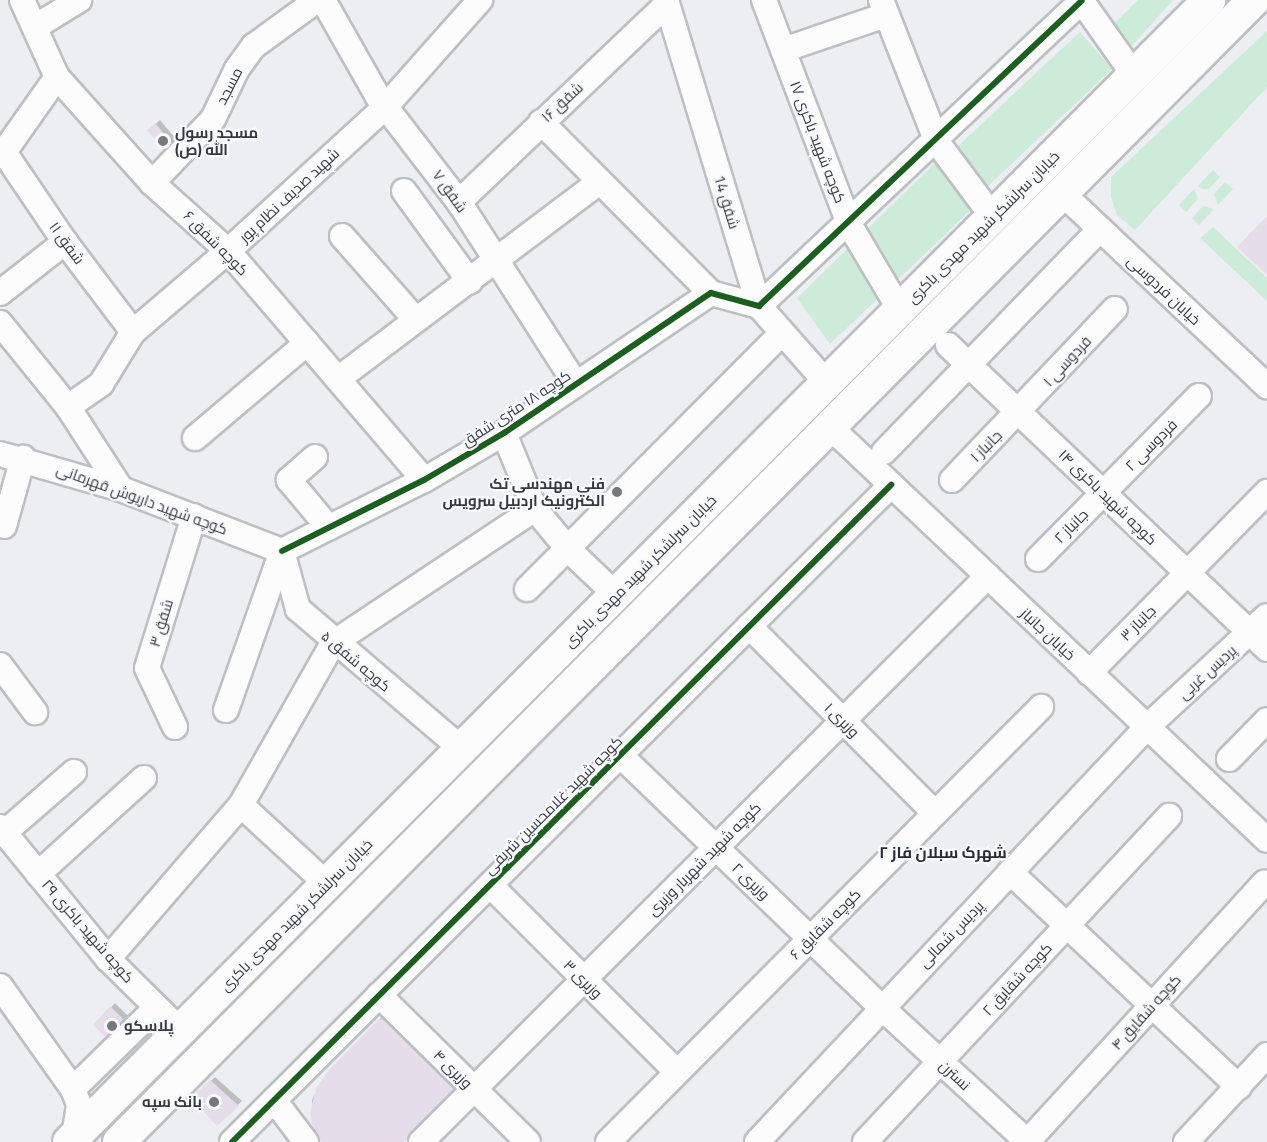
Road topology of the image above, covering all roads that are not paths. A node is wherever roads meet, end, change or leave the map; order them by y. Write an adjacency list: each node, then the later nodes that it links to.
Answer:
1 (22, 0): 12 (street, کوچه شفق ۶)
2 (79, 0): 12 (street)
3 (317, 0): 21 (street, مسجد)
4 (323, 0): 16 (street, شفق ۷)
5 (480, 0): 16 (street, شهید صدیف نظام پور)
6 (764, 0): 13 (street, کوچه شهید باکری ۱۷)
7 (1209, 0): 14 (main road, خیابان سرلشکر شهید مهدی باکری)
8 (1254, 0): 23 (main road)
9 (1081, 1): 14 (street); 18 (street)
10 (666, 2): 17 (street, شفق ۱۶); 35 (street, شفق 14)
11 (883, 8): 13 (street); 18 (street)
12 (35, 27): 15 (street, کوچه شفق ۶)
13 (783, 50): 26 (street, کوچه شهید باکری ۱۷)
14 (1134, 75): 25 (main road, خیابان سرلشکر شهید مهدی باکری)
15 (57, 76): 19 (street); 21 (street, کوچه شفق ۶)
16 (386, 106): 24 (street, شفق ۷); 30 (street, شهید صدیف نظام پور)
17 (541, 122): 20 (street); 24 (street, شفق ۱۶)
18 (937, 141): 25 (street); 26 (street)
19 (2, 152): 29 (street, شفق ۱۱)
20 (599, 182): 31 (street); 34 (street)
21 (152, 183): 30 (street, کوچه شفق ۶)
22 (404, 191): 32 (street)
23 (1062, 193): 27 (street, خیابان فردوسی); 52 (main road)
24 (459, 202): 31 (street, شفق ۷)
25 (993, 217): 37 (main road, خیابان سرلشکر شهید مهدی باکری)
26 (849, 224): 35 (street); 37 (street, کوچه شهید باکری ۱۷)
27 (1100, 229): 44 (street); 48 (street, خیابان فردوسی)
28 (342, 236): 38 (street)
29 (65, 242): 33 (street); 40 (street, شفق ۱۱)
30 (228, 251): 40 (street, شهید صدیف نظام پور); 42 (street, کوچه شفق ۶)
31 (495, 263): 32 (street); 46 (street, شفق ۷)
32 (470, 282): 38 (street)
33 (0, 293)
34 (711, 293): 35 (street); 46 (street, کوچه ۱۸ متری شفق)
35 (759, 306): 41 (street, شفق 14)
36 (1115, 309): 51 (street, فردوسی ۱)
37 (900, 310): 47 (main road, خیابان سرلشکر شهید مهدی باکری)
38 (416, 320): 45 (street)
39 (0, 323): 50 (street)
40 (133, 332): 50 (street, شهید صدیف نظام پور)
41 (782, 333): 47 (street, شفق 14); 68 (street)
42 (307, 344): 45 (street, کوچه شفق ۶); 54 (street)
43 (948, 345): 44 (street, کوچه شهید باکری ۱۴)
44 (969, 364): 51 (street, کوچه شهید باکری ۱۴); 55 (street)
45 (338, 379): 58 (street, کوچه شفق ۶)
46 (575, 383): 53 (street, کوچه ۱۸ متری شفق)
47 (827, 384): 52 (main road); 74 (main road, خیابان سرلشکر شهید مهدی باکری)
48 (1267, 386)
49 (1199, 396): 63 (street, فردوسی ۲)
50 (68, 407): 61 (street)
51 (1020, 413): 59 (street, جانباز ۱); 63 (street, کوچه شهید باکری ۱۴)
52 (830, 427): 60 (street, خیابان جانباز); 121 (main road)
53 (504, 433): 58 (street, کوچه ۱۸ متری شفق); 64 (street)
54 (195, 438)
55 (884, 452)
56 (12, 456): 61 (street, کوچه شهید داریوش قهرمانی); 66 (street)
57 (315, 457): 67 (street)
58 (424, 480): 67 (street, کوچه ۱۸ متری شفق)
59 (952, 480)
60 (891, 485): 72 (street, خیابان جانباز); 75 (street, کوچه شهید غلامحسین شریفی)
61 (121, 489): 65 (street, کوچه شهید داریوش قهرمانی)
62 (1267, 492): 71 (street, جانباز ۳)
63 (1104, 493): 70 (street, جانباز ۲); 71 (street, کوچه شهید باکری ۱۴)
64 (535, 509): 68 (street); 77 (street)
65 (194, 516): 69 (street, کوچه شهید داریوش قهرمانی); 85 (street, شفق ۳)
66 (4, 526)
67 (329, 528): 69 (street, کوچه ۱۸ متری شفق)
68 (568, 549): 73 (street); 74 (street)
69 (282, 552): 77 (street, کوچه شفق ۵); 81 (street)
70 (1038, 559)
71 (1188, 573): 76 (street, کوچه شهید باکری ۱۴); 79 (street, جانباز ۳)
72 (988, 576): 79 (street, خیابان جانباز); 84 (street, کوچه شهید شهریار وزیری)
73 (527, 589)
74 (616, 595): 87 (main road, خیابان سرلشکر شهید مهدی باکری)
75 (749, 626): 84 (street, وزیری ۱); 88 (street, کوچه شهید غلامحسین شریفی)
76 (1261, 633): 86 (street, پردیس غربی)
77 (333, 643): 87 (street, کوچه شفق ۵); 92 (street)
78 (0, 665): 82 (street)
79 (1089, 672): 86 (street, خیابان جانباز)
80 (1041, 706): 93 (street, کوچه شقایق ۶)
81 (226, 710)
82 (35, 712)
83 (1267, 720): 89 (street)
84 (843, 721): 93 (street, وزیری ۱); 97 (street, کوچه شهید شهریار وزیری)
85 (175, 727)
86 (1147, 727): 96 (street, خیابان جانباز); 98 (street, پردیس شمالی)
87 (462, 749): 101 (main road, خیابان سرلشکر شهید مهدی باکری)
88 (620, 755): 97 (street, وزیری ۲); 102 (street, کوچه شهید غلامحسین شریفی)
89 (1230, 759)
90 (74, 772): 95 (street)
91 (144, 778): 99 (street)
92 (241, 805): 101 (street); 105 (street)
93 (935, 813): 104 (street, کوچه شقایق ۶)
94 (1169, 816): 103 (street, کوچه شقایق ۲)
95 (2, 830): 99 (street, کوچه شهید باکری ۲۹)
96 (1267, 840)
97 (716, 848): 104 (street, وزیری ۲); 106 (street, کوچه شهید شهریار وزیری)
98 (1010, 872): 103 (street); 111 (street, پردیس شمالی)
99 (38, 874): 105 (street, کوچه شهید باکری ۲۹)
100 (1265, 882): 109 (street, کوچه شقایق ۴)
101 (327, 884): 112 (main road, خیابان سرلشکر شهید مهدی باکری)
102 (490, 885): 106 (street, وزیری ۳); 108 (street, کوچه شهید غلامحسین شریفی)
103 (1067, 925): 109 (street); 114 (street, کوچه شقایق ۲)
104 (810, 938): 111 (street, وزیری ۲); 115 (street, کوچه شقایق ۶)
105 (108, 959): 110 (street, کوچه شهید باکری ۲۹)
106 (584, 979): 115 (street, وزیری ۳); 118 (street, کوچه شهید شهریار وزیری)
107 (0, 986): 117 (street)
108 (379, 995): 118 (street, وزیری ۴); 119 (street, کوچه شهید غلامحسین شریفی)
109 (1152, 1005): 116 (street); 129 (street, کوچه شقایق ۴)
110 (157, 1007): 112 (street, کوچه شهید باکری ۲۹); 117 (street)
111 (881, 1007): 114 (street, نسترن); 127 (street, پردیس شمالی)
112 (181, 1031): 120 (main road, خیابان سرلشکر شهید مهدی باکری)
113 (1267, 1055): 116 (street)
114 (940, 1061): 128 (street, کوچه شقایق ۲); 129 (street, نسترن)
115 (677, 1072): 126 (street, کوچه شقایق ۶)
116 (1239, 1087): 130 (street)
117 (73, 1089): 120 (street)
118 (474, 1089): 124 (street, کوچه شهید شهریار وزیری); 125 (street, وزیری ۴)
119 (274, 1100): 122 (street, کوچه شهید غلامحسین شریفی); 123 (street)
120 (74, 1141)
121 (119, 1142)
122 (232, 1142)
123 (306, 1142)
124 (421, 1142)
125 (528, 1142)
126 (608, 1142)
127 (757, 1142)
128 (864, 1142)
129 (1028, 1142)
130 (1186, 1142)

